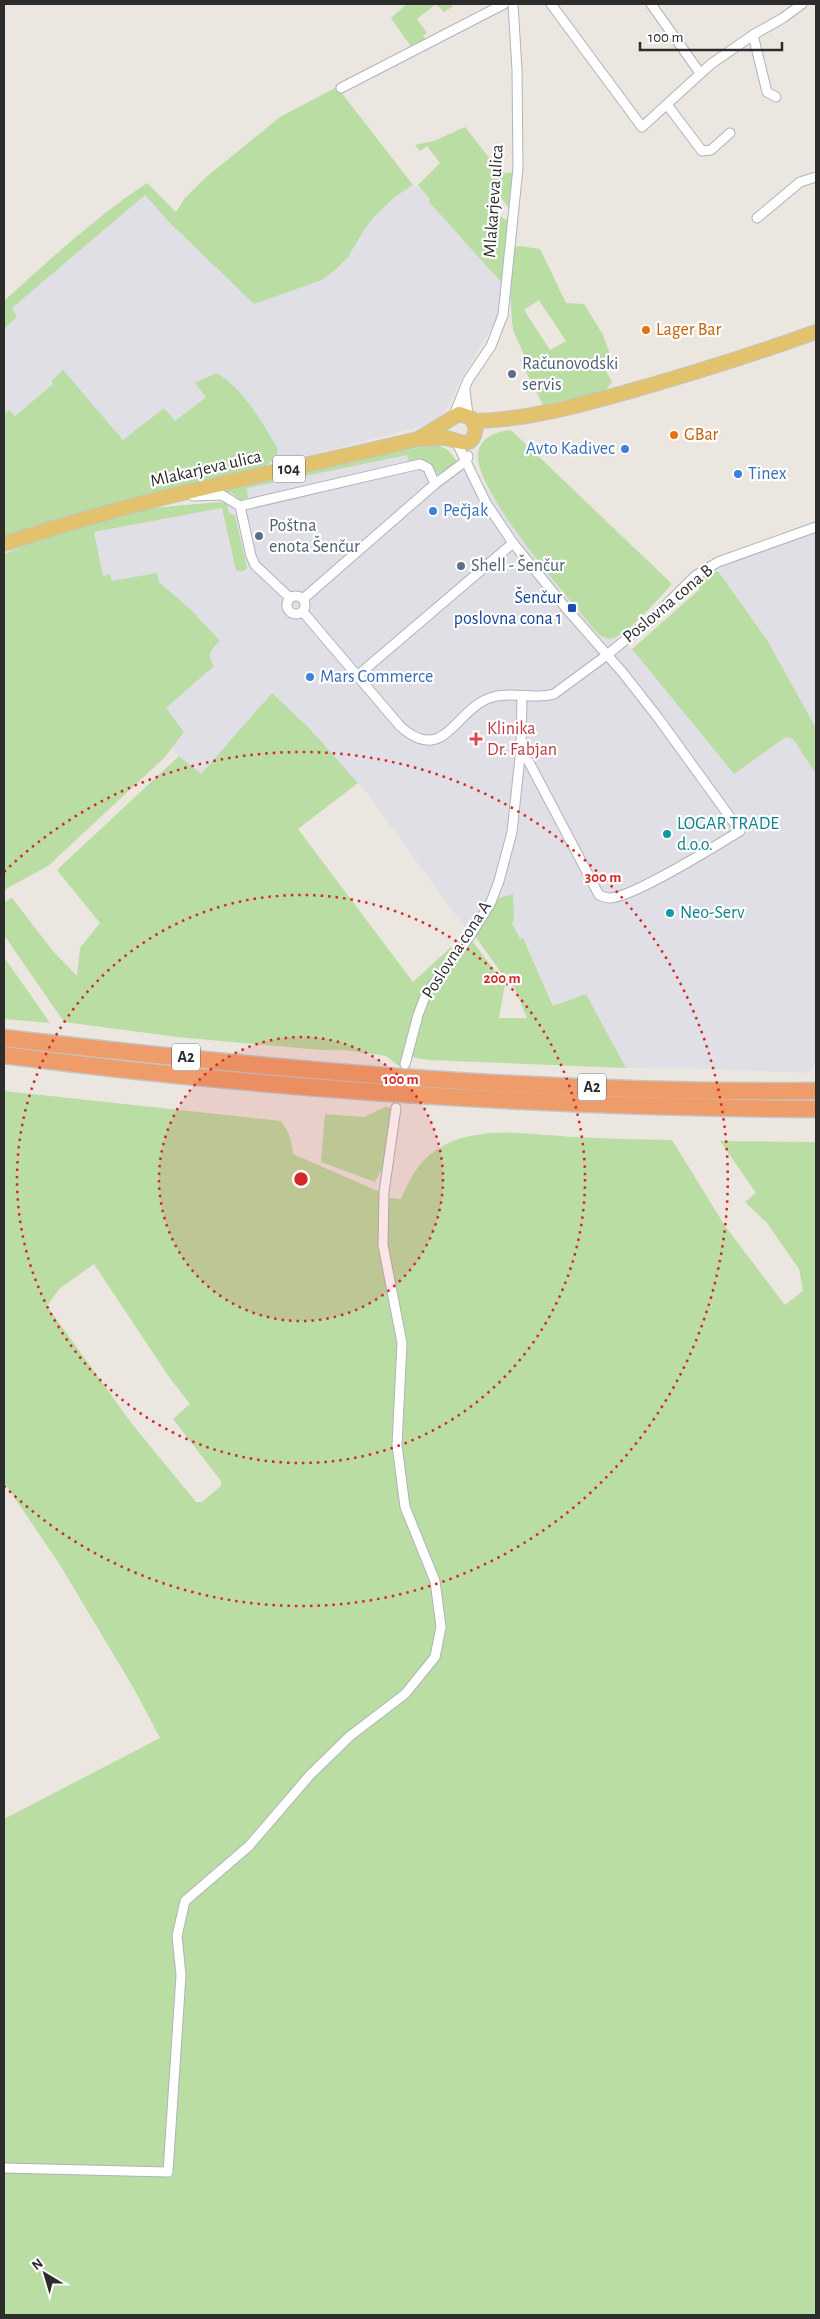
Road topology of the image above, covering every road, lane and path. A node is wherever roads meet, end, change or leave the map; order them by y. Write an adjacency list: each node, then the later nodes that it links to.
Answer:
1 (504, 4): 8 (street)
2 (513, 4): 15 (street, Mlakarjeva ulica)
3 (551, 4): 10 (street)
4 (802, 4): 6 (street)
5 (655, 5): 7 (street)
6 (753, 35): 7 (street); 9 (street)
7 (700, 73): 10 (street)
8 (340, 88)
9 (776, 97)
10 (668, 106): 11 (street)
11 (730, 133)
12 (816, 177): 13 (street)
13 (757, 218)
14 (816, 332): 16 (main road)
15 (465, 390): 16 (street); 16 (street, Mlakarjeva ulica)
16 (462, 429): 17 (street); 19 (main road, Mlakarjeva ulica / 104)
17 (467, 460): 18 (street); 22 (street)
18 (435, 484): 20 (street); 25 (street)
19 (160, 498): 20 (street); 23 (main road, Mlakarjeva ulica / 104)
20 (240, 506): 24 (street)
21 (816, 526): 27 (street, Poslovna cona B)
22 (513, 543): 27 (street); 28 (street)
23 (4, 544)
24 (290, 598): 25 (street); 26 (street)
25 (304, 599): 26 (street)
26 (302, 612): 28 (street)
27 (607, 655): 29 (street); 30 (street)
28 (357, 676): 29 (street)
29 (522, 697): 30 (street, Poslovna cona A)
30 (522, 747): 33 (street, Poslovna cona A)
31 (4, 1038): 34 (highway, A2)
32 (4, 1056): 36 (highway, A2)
33 (405, 1064)
34 (816, 1091)
35 (396, 1108): 37 (street)
36 (816, 1109)
37 (4, 2168)

